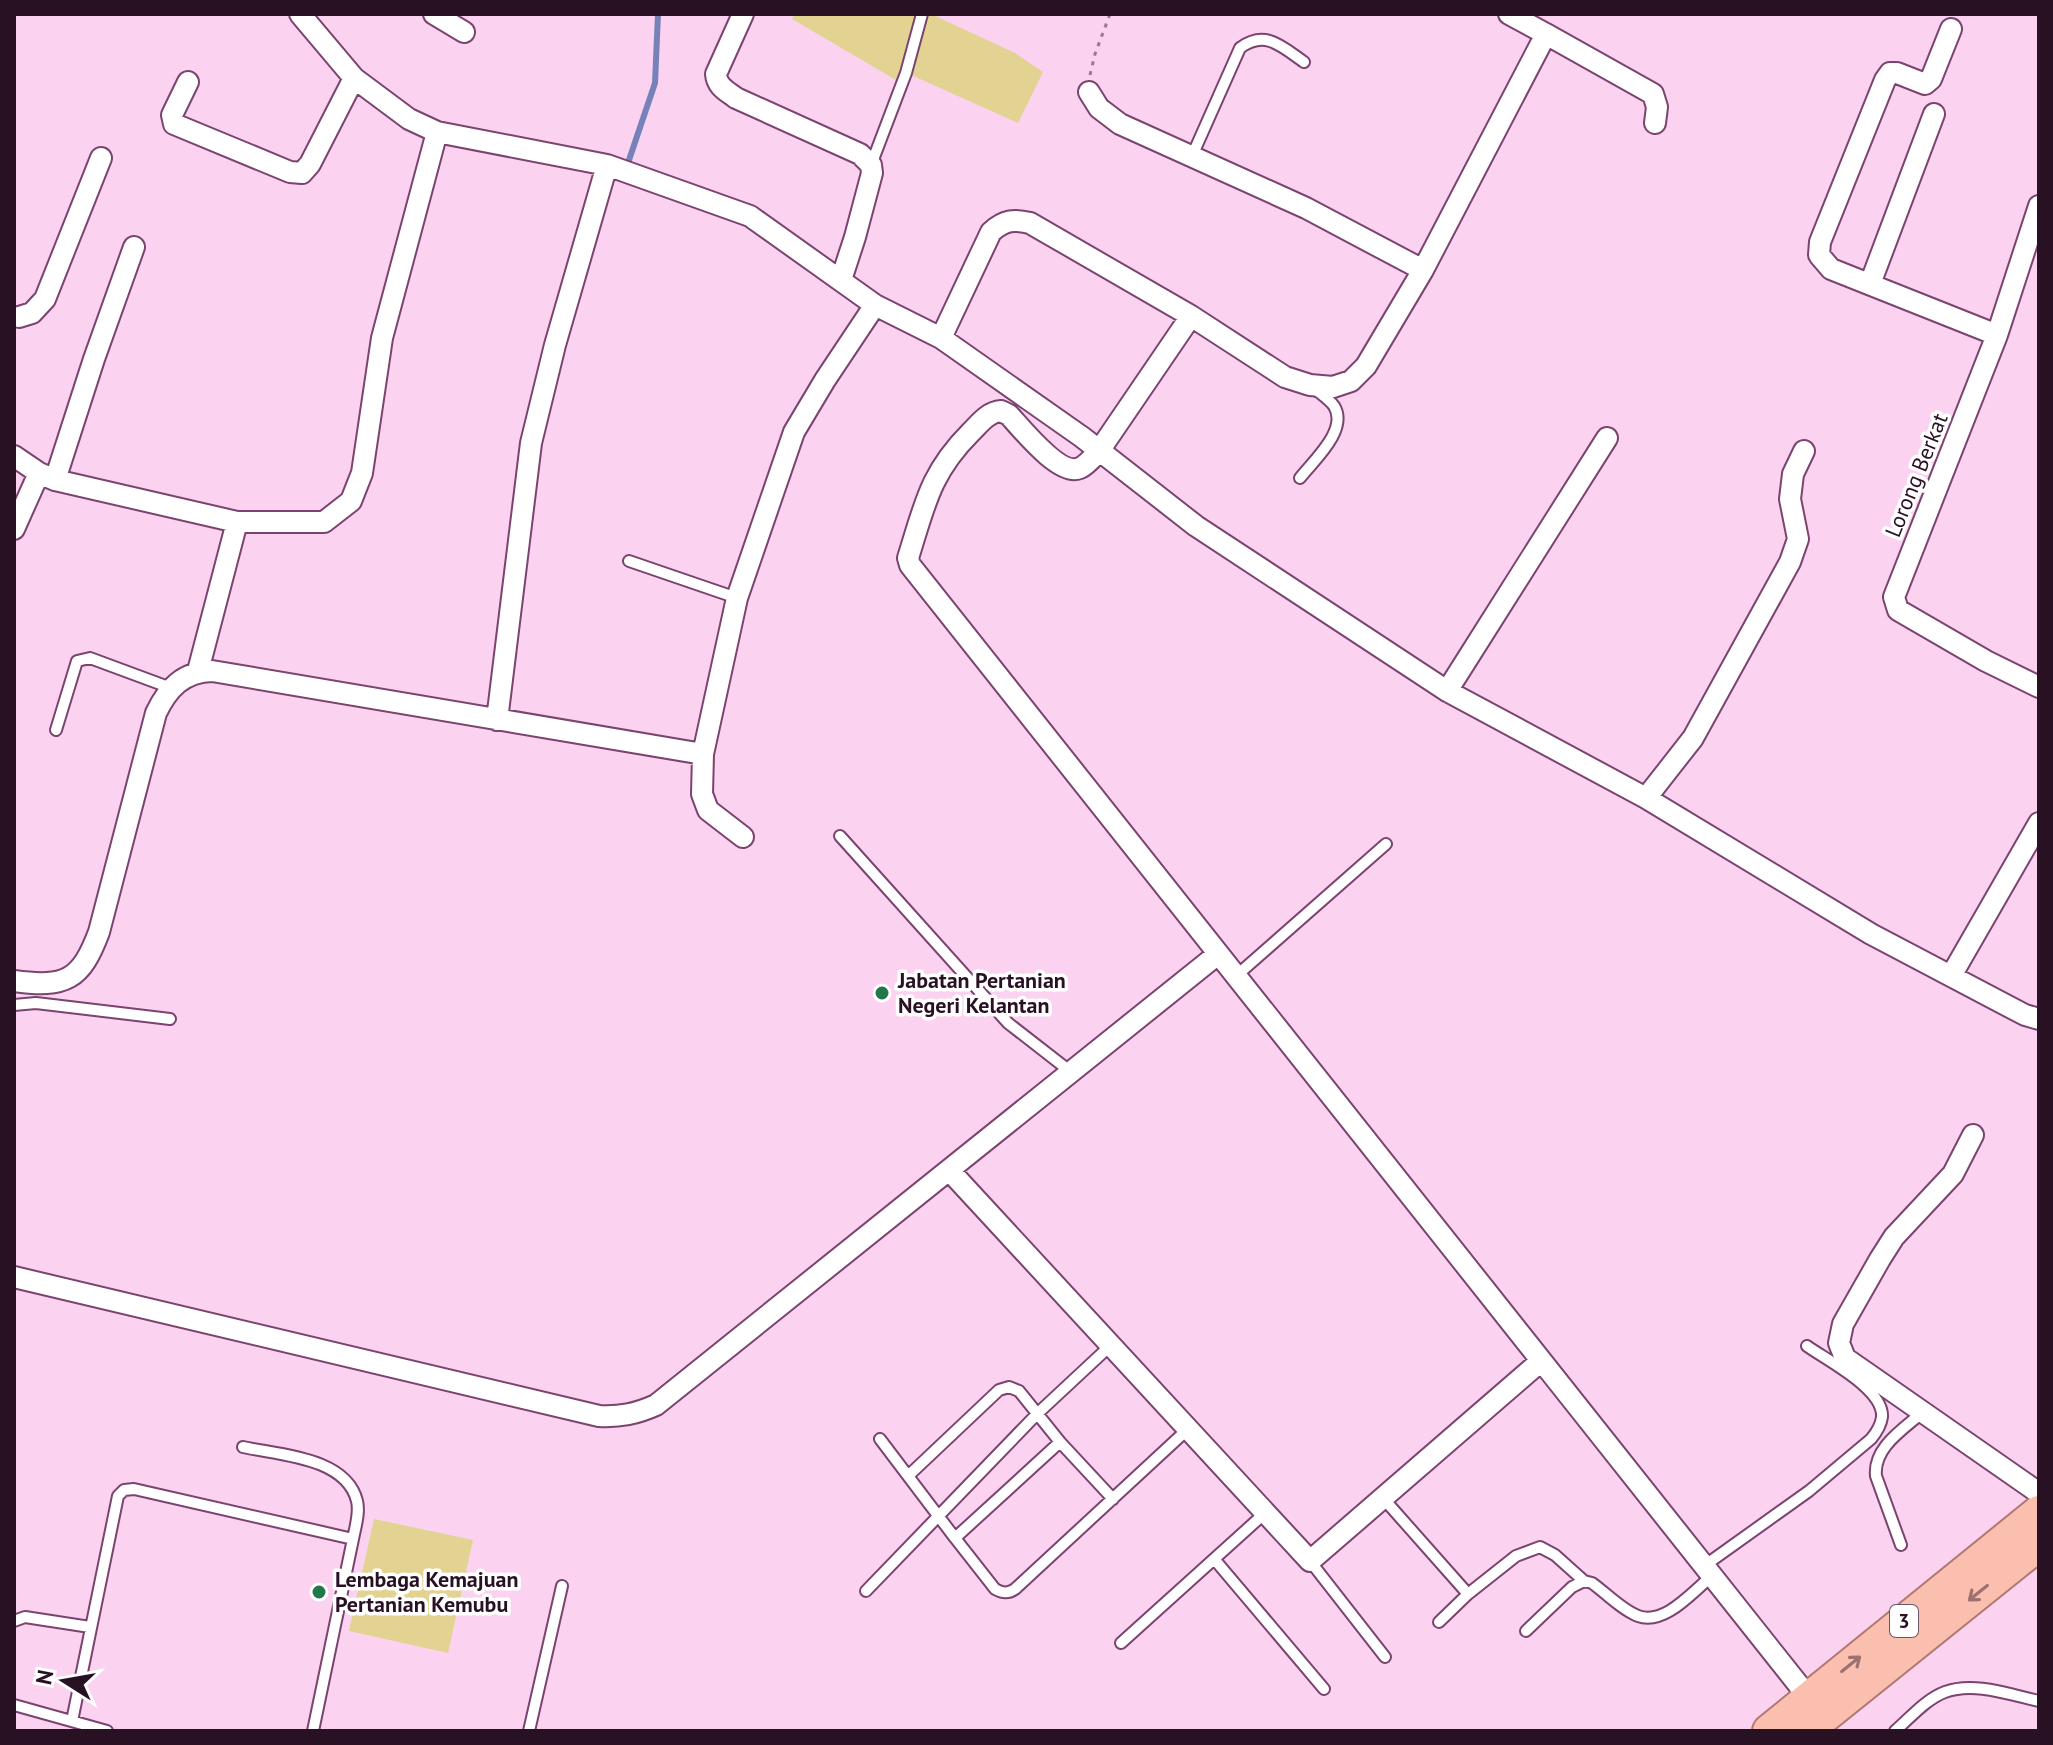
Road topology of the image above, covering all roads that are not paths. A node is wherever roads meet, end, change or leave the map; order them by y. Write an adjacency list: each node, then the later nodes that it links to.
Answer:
1 (434, 14): 7 (street)
2 (743, 14): 19 (street)
3 (922, 14): 19 (lane)
4 (1509, 14): 8 (street)
5 (305, 15): 10 (street)
6 (1951, 29): 24 (street)
7 (464, 32)
8 (1546, 34): 14 (street); 22 (street)
9 (1304, 62): 16 (lane)
10 (354, 78): 11 (street); 15 (street)
11 (188, 82)
12 (1089, 92): 16 (street)
13 (1934, 114): 24 (street)
14 (1655, 123)
15 (437, 132): 18 (street); 37 (street)
16 (1192, 156): 22 (street)
17 (101, 158): 27 (street)
18 (607, 165): 23 (street); 45 (street)
19 (871, 165): 23 (street)
20 (2039, 206): 28 (street, Lorong Berkat)
21 (134, 247): 35 (street)
22 (1423, 270): 30 (street)
23 (841, 280): 25 (street)
24 (1870, 284): 28 (street)
25 (875, 305): 29 (street); 40 (street)
26 (1191, 316): 29 (street); 30 (street); 32 (street)
27 (16, 318)
28 (1997, 335): 42 (street, Lorong Berkat)
29 (941, 338): 32 (street)
30 (1310, 385): 36 (lane)
31 (1607, 438): 44 (street)
32 (1099, 451): 44 (street); 53 (street)
33 (1804, 451): 48 (street)
34 (14, 456): 35 (street)
35 (47, 476): 37 (street); 38 (street)
36 (1300, 478)
37 (237, 522): 41 (street)
38 (14, 529)
39 (629, 561): 40 (lane)
40 (737, 598): 47 (street)
41 (198, 671): 43 (street); 45 (street)
42 (2039, 687)
43 (171, 688): 46 (lane); 56 (street)
44 (1447, 691): 48 (street)
45 (497, 720): 47 (street)
46 (56, 730)
47 (703, 754): 51 (street)
48 (1646, 798): 55 (street)
49 (2039, 823): 55 (street)
50 (840, 836): 60 (lane)
51 (743, 837)
52 (1386, 844): 54 (lane)
53 (1218, 954): 54 (street); 60 (street)
54 (1236, 976): 66 (street)
55 (1951, 976): 59 (street)
56 (14, 981)
57 (14, 1005): 58 (lane)
58 (170, 1019)
59 (2039, 1019)
60 (1071, 1072): 62 (street)
61 (1973, 1135): 67 (street)
62 (949, 1170): 63 (street); 64 (street)
63 (14, 1277)
64 (1111, 1345): 68 (lane); 69 (street)
65 (1807, 1346): 86 (lane)
66 (1541, 1361): 75 (street); 86 (street)
67 (1924, 1411): 74 (street); 83 (lane)
68 (1038, 1413): 71 (lane); 73 (lane); 79 (lane)
69 (1188, 1429): 76 (lane); 78 (street)
70 (880, 1439): 73 (lane)
71 (1060, 1442): 76 (lane); 80 (lane)
72 (243, 1447): 81 (lane)
73 (908, 1476): 79 (lane)
74 (2039, 1493)
75 (1383, 1498): 85 (street); 90 (lane)
76 (1113, 1499): 80 (lane)
77 (2039, 1512): 100 (highway, 3, one-way to 77)
78 (1265, 1513): 84 (lane); 85 (street)
79 (937, 1517): 80 (lane); 89 (lane)
80 (955, 1538)
81 (353, 1539): 93 (lane); 103 (lane)
82 (2039, 1544): 100 (highway, 3, one-way to 100)
83 (1901, 1545)
84 (1215, 1560): 95 (lane); 97 (lane)
85 (1310, 1561): 96 (lane)
86 (1708, 1571): 87 (lane); 100 (street)
87 (1584, 1581): 90 (lane); 94 (lane)
88 (562, 1586): 104 (lane)
89 (866, 1591)
90 (1468, 1594): 92 (lane)
91 (14, 1621): 93 (lane)
92 (1439, 1622)
93 (90, 1627): 101 (lane)
94 (1526, 1631)
95 (1121, 1643)
96 (1385, 1657)
97 (1324, 1689)
98 (2039, 1701): 106 (lane)
99 (14, 1705): 101 (lane)
100 (1814, 1720): 105 (highway, 3)
101 (72, 1721): 102 (lane)
102 (107, 1731)
103 (313, 1731)
104 (529, 1731)
105 (1769, 1731)
106 (1895, 1731)

